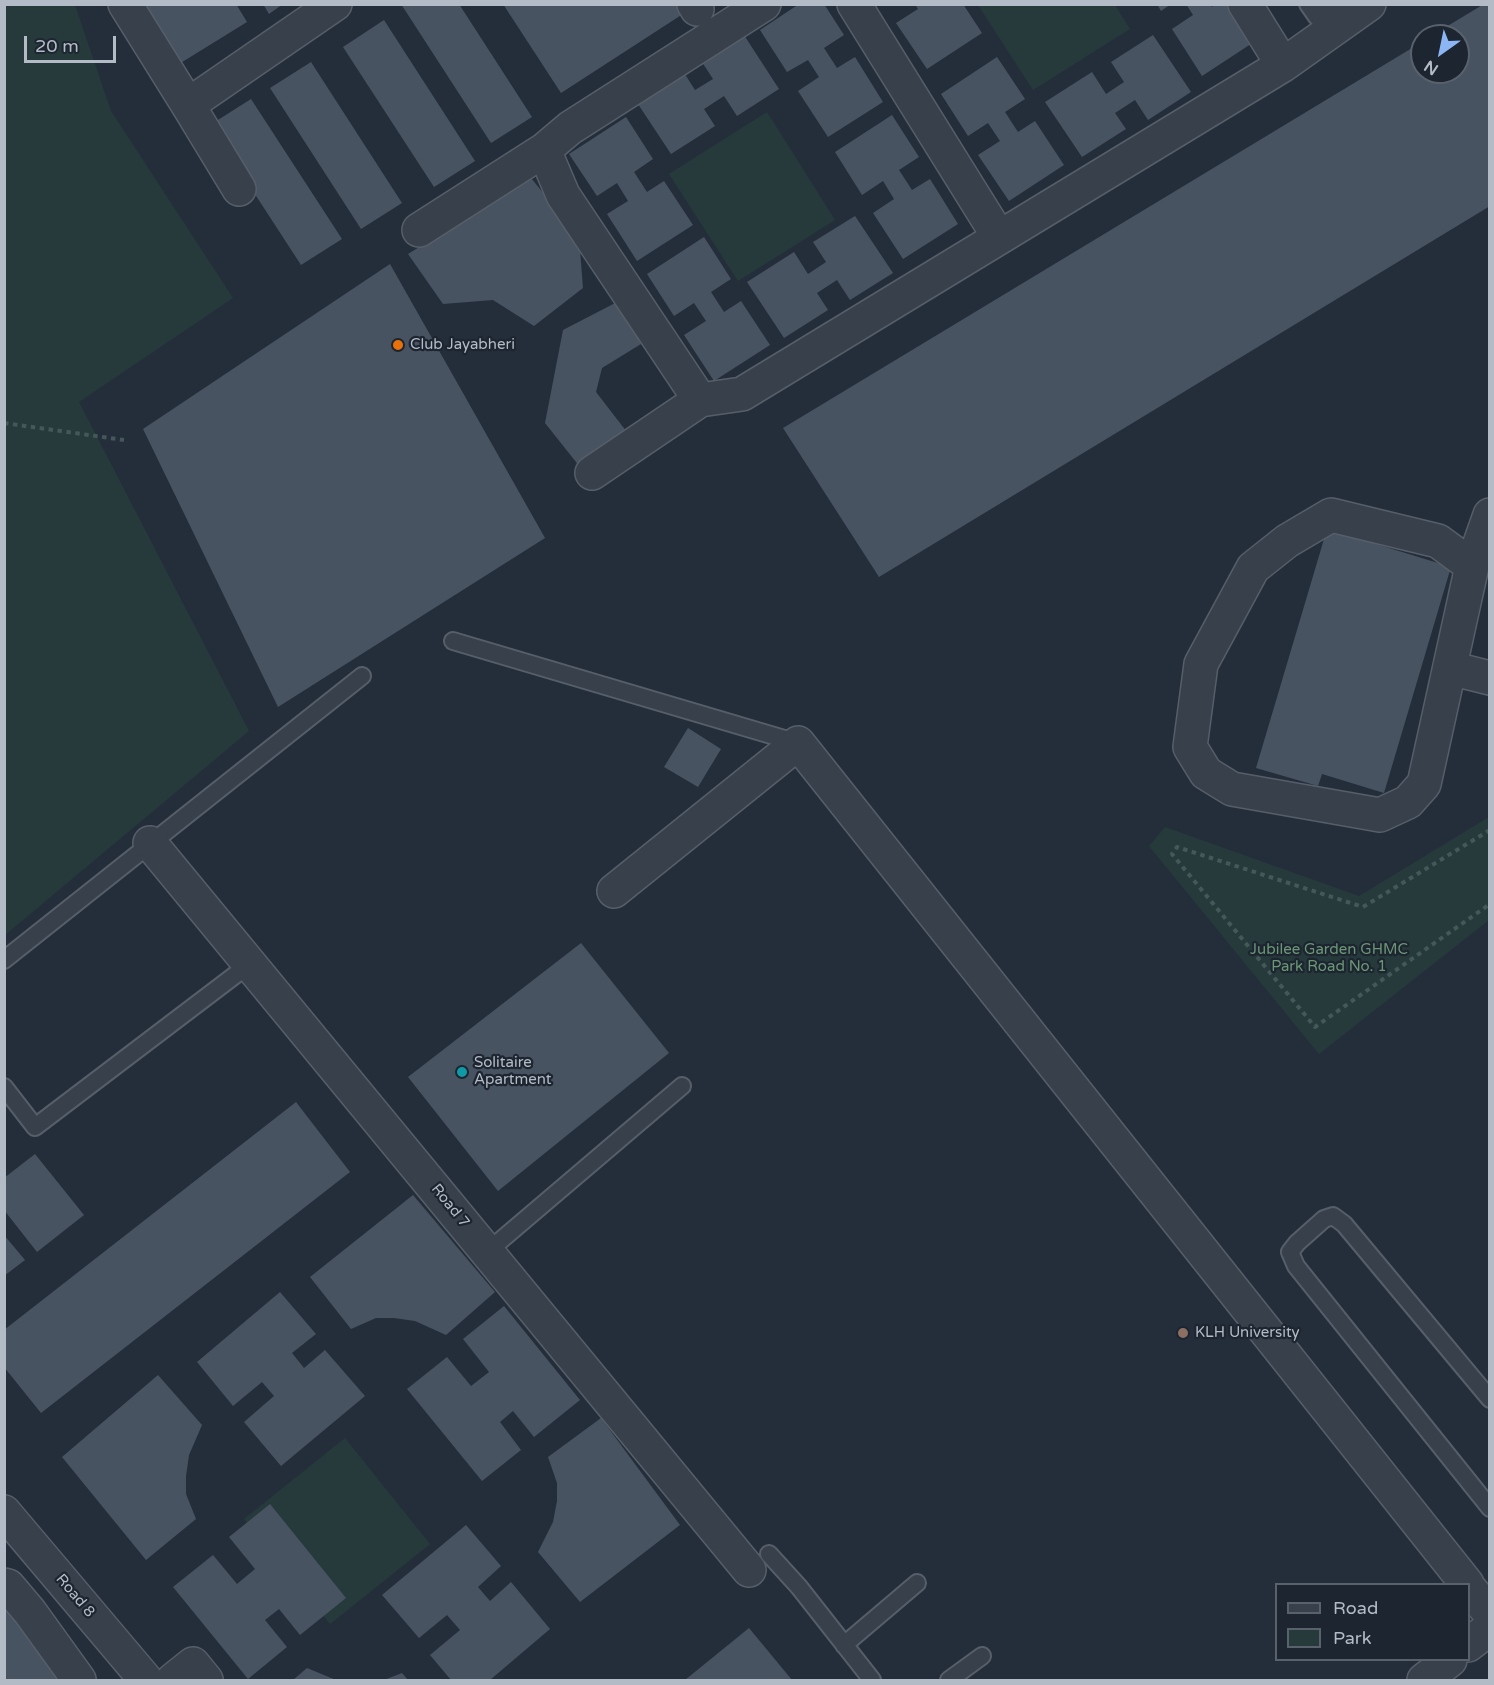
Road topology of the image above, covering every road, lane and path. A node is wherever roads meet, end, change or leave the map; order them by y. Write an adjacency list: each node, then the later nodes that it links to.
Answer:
1 (125, 4): 10 (street)
2 (335, 4): 10 (street)
3 (765, 4): 11 (street)
4 (854, 4): 14 (street)
5 (1245, 4): 9 (street)
6 (1308, 4): 7 (lane)
7 (1333, 4)
8 (1369, 4): 9 (street)
9 (1282, 65): 14 (street)
10 (188, 105): 12 (street)
11 (544, 150): 13 (street); 15 (street)
12 (239, 189)
13 (419, 230)
14 (999, 237): 15 (street)
15 (700, 400): 18 (street)
16 (4, 423): 17 (path)
17 (124, 440)
18 (592, 472)
19 (1490, 515): 20 (street)
20 (1472, 566): 22 (street); 22 (street)
21 (453, 641): 25 (lane)
22 (1450, 668): 24 (street)
23 (362, 676): 27 (lane)
24 (1490, 678)
25 (798, 743): 28 (street); 41 (street)
26 (1490, 830): 29 (path)
27 (150, 843): 30 (lane); 31 (street, Road 7)
28 (614, 891)
29 (1490, 904)
30 (4, 960)
31 (250, 963): 33 (lane); 34 (street, Road 7)
32 (682, 1086): 34 (lane)
33 (4, 1087)
34 (488, 1252): 38 (street, Road 7)
35 (1490, 1399): 36 (lane)
36 (1490, 1508)
37 (4, 1512): 39 (street, Road 8)
38 (759, 1562): 48 (lane)
39 (64, 1583): 44 (street); 52 (street, Road 8)
40 (917, 1583): 48 (lane)
41 (1466, 1583)
42 (4, 1585): 44 (street)
43 (1470, 1588): 45 (street)
44 (30, 1612): 51 (street)
45 (1490, 1613)
46 (1490, 1628): 47 (street)
47 (1470, 1643)
48 (844, 1645): 55 (lane)
49 (982, 1656): 56 (lane)
50 (1448, 1661): 57 (street)
51 (79, 1680)
52 (146, 1680)
53 (173, 1680): 54 (street)
54 (206, 1680)
55 (872, 1680)
56 (949, 1680)
57 (1424, 1680)

